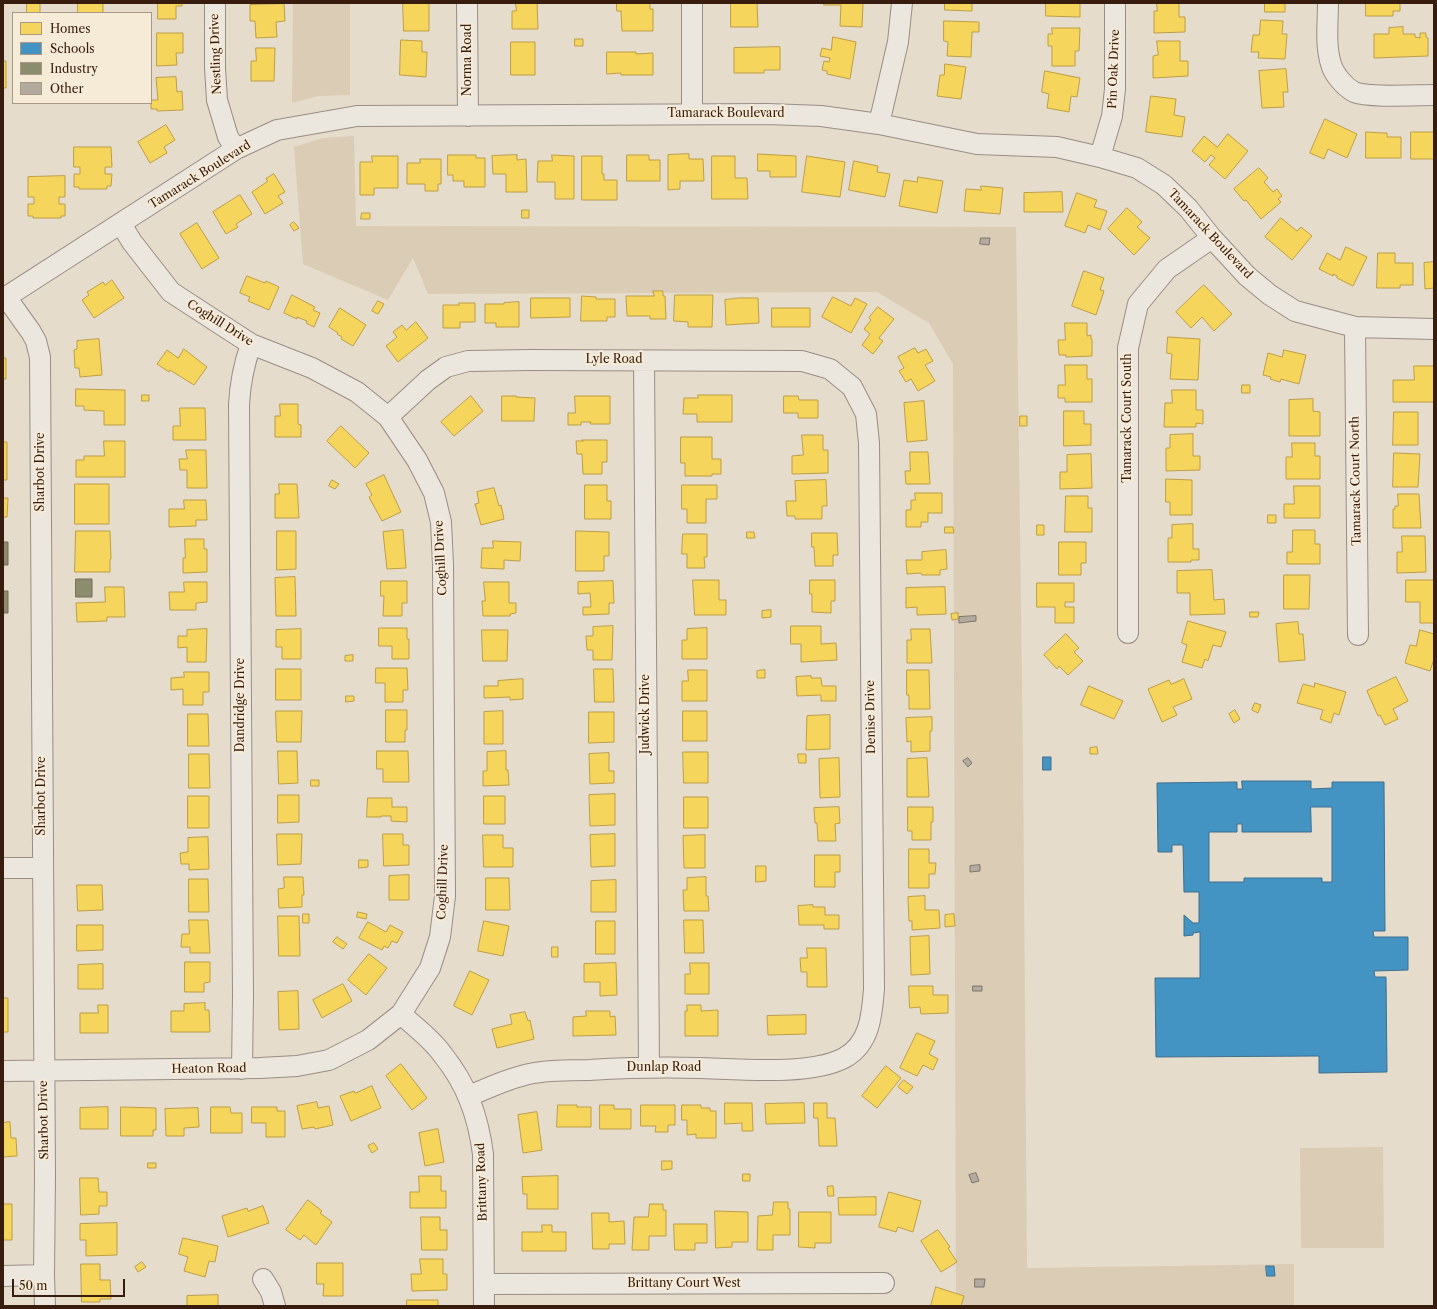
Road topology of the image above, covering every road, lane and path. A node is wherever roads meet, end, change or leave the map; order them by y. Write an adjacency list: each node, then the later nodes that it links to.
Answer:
1 (215, 3): 11 (street, Nestling Drive)
2 (467, 3): 9 (street, Norma Road)
3 (692, 3): 8 (street)
4 (902, 3): 10 (street)
5 (1115, 3): 12 (street, Pin Oak Drive)
6 (1328, 3): 7 (street)
7 (1434, 95)
8 (692, 114): 9 (street, Tamarack Boulevard); 10 (street, Tamarack Boulevard)
9 (468, 116): 11 (street, Tamarack Boulevard)
10 (879, 124): 12 (street, Tamarack Boulevard)
11 (236, 149): 13 (street, Tamarack Boulevard)
12 (1100, 157): 14 (street, Tamarack Boulevard)
13 (121, 224): 15 (street, Tamarack Boulevard); 18 (street, Coghill Drive)
14 (1212, 238): 16 (street, Tamarack Boulevard); 22 (street, Tamarack Court South)
15 (4, 298): 25 (street, Sharbot Drive)
16 (1354, 327): 17 (street, Tamarack Boulevard); 23 (street, Tamarack Court North)
17 (1434, 329)
18 (251, 344): 21 (street, Coghill Drive); 29 (street, Dandridge Drive)
19 (644, 360): 20 (street, Lyle Road); 21 (street, Lyle Road); 28 (street, Judwick Drive)
20 (852, 387): 27 (street, Denise Drive)
21 (388, 417): 26 (street, Coghill Drive)
22 (1128, 633)
23 (1358, 635)
24 (3, 868): 25 (street)
25 (42, 868): 30 (street, Sharbot Drive)
26 (401, 1014): 29 (street, Heaton Road); 32 (street, Brittany Road)
27 (858, 1046): 28 (street, Dunlap Road)
28 (649, 1067): 32 (street, Dunlap Road)
29 (242, 1069): 30 (street, Heaton Road)
30 (44, 1070): 31 (street, Heaton Road); 34 (street, Sharbot Drive)
31 (3, 1071)
32 (469, 1096): 37 (street, Brittany Road)
33 (3, 1276): 34 (street)
34 (44, 1276): 38 (street, Sharbot Drive)
35 (263, 1279): 39 (street)
36 (884, 1283): 37 (street, Brittany Court West)
37 (484, 1284): 40 (street, Brittany Road)
38 (45, 1306)
39 (275, 1306)
40 (484, 1306)

